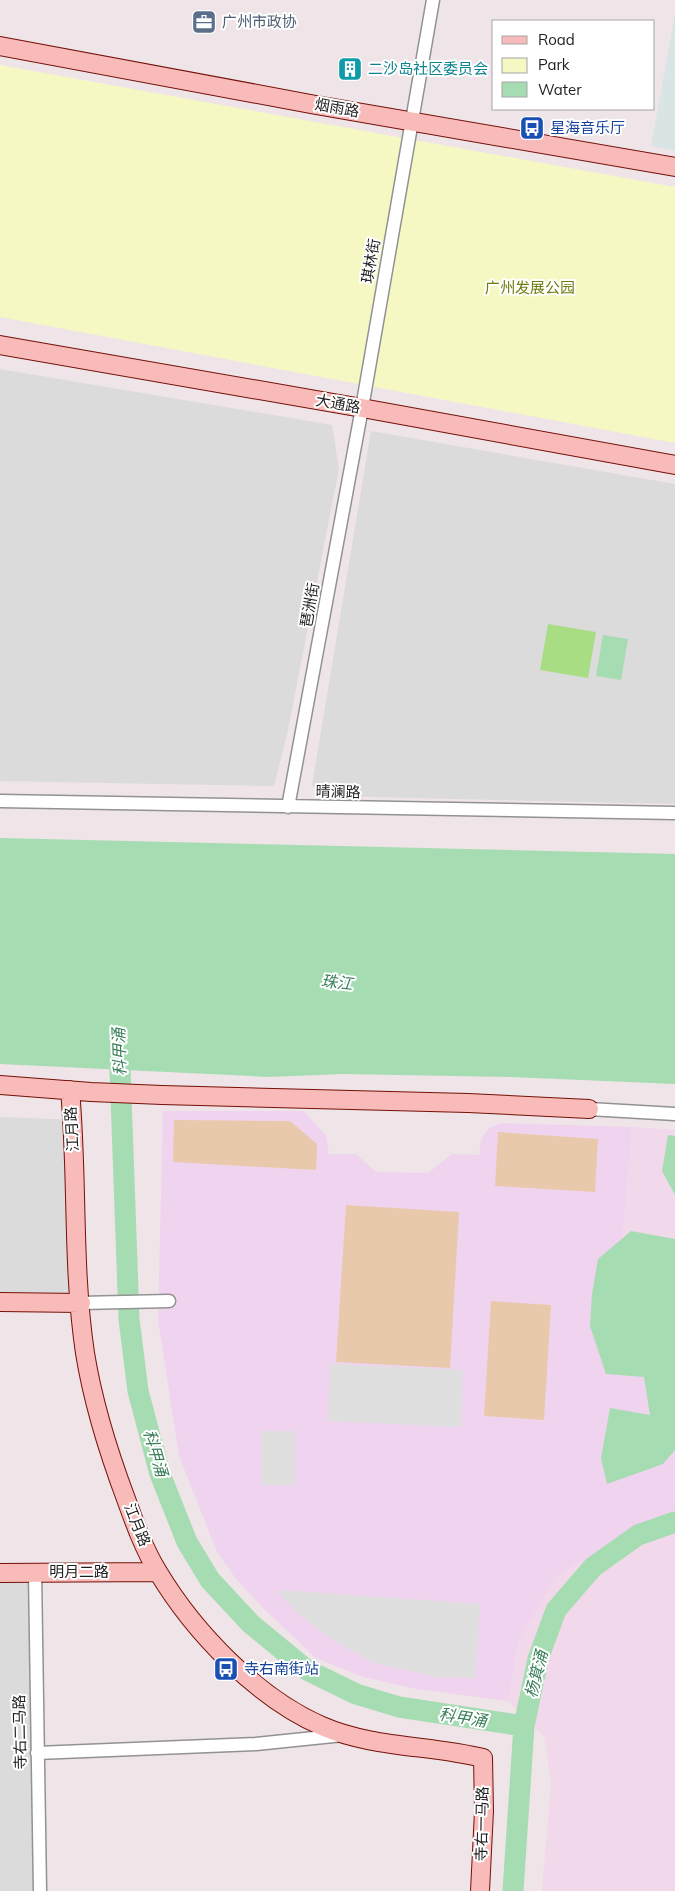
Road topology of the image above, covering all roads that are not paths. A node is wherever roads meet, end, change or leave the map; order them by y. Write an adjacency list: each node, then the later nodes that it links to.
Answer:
1 (433, 0): 3 (street, 琪林街)
2 (0, 46): 3 (street, 烟雨路)
3 (413, 121): 4 (street, 烟雨路); 6 (street, 琪林街)
4 (675, 167)
5 (0, 345): 6 (street, 大通路)
6 (362, 408): 7 (street, 大通路); 9 (street, 琶洲街)
7 (675, 465)
8 (0, 801): 9 (street, 晴澜路)
9 (288, 807): 10 (street, 晴澜路)
10 (675, 813)
11 (0, 1085): 12 (street, 江月路)
12 (70, 1090): 13 (street, 江月路); 17 (street, 江月路)
13 (589, 1109): 14 (street)
14 (675, 1114)
15 (168, 1301): 17 (street)
16 (0, 1302): 17 (street)
17 (81, 1303): 18 (street, 江月路)
18 (158, 1572): 20 (street, 明月二路); 21 (street, 江月路)
19 (0, 1573): 20 (street, 明月二路)
20 (35, 1573): 22 (street, 寺右二马路)
21 (348, 1735): 22 (street); 23 (street, 江月路)
22 (37, 1753): 24 (street, 寺右二马路)
23 (483, 1758): 25 (street, 寺右一马路)
24 (40, 1891)
25 (480, 1891)

